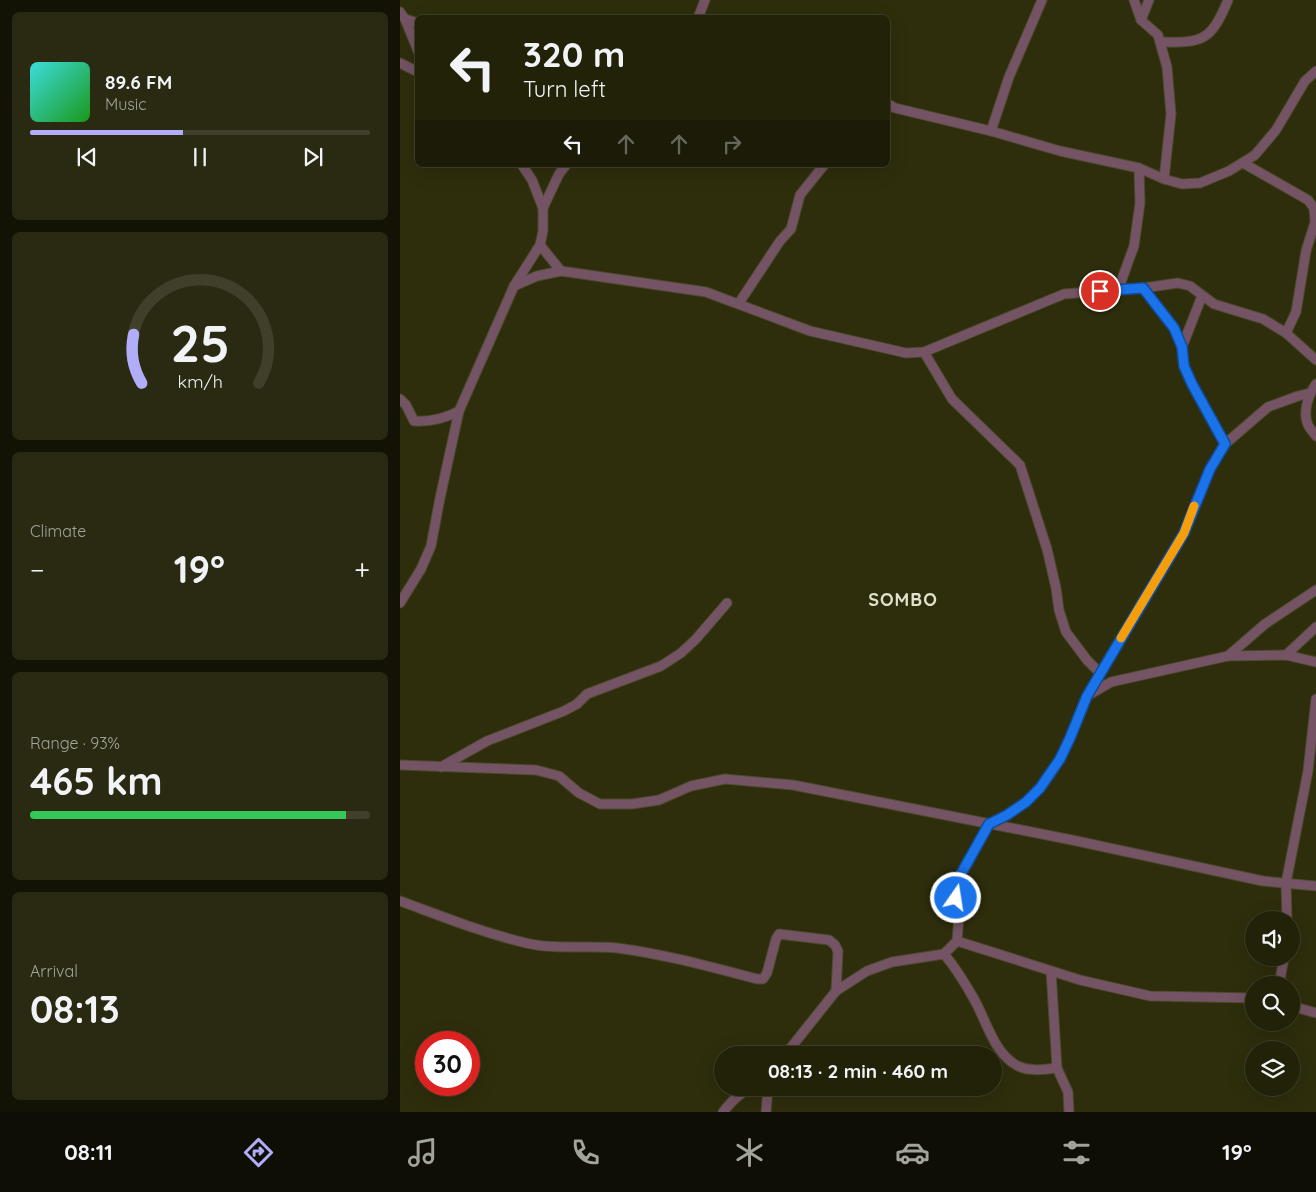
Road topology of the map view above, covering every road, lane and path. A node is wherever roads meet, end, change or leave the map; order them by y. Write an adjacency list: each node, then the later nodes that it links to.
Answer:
1 (705, 0): 7 (street)
2 (713, 0): 8 (street)
3 (1042, 0): 18 (street)
4 (1134, 0): 10 (street)
5 (1149, 0): 10 (street)
6 (1228, 0): 12 (street)
7 (699, 15)
8 (700, 15)
9 (402, 16): 11 (street); 13 (street)
10 (1141, 20): 12 (street)
11 (415, 21)
12 (1160, 42): 24 (street)
13 (415, 44)
14 (400, 63): 15 (street)
15 (415, 70)
16 (1316, 71): 19 (street)
17 (890, 105): 18 (street)
18 (991, 131): 23 (street)
19 (1242, 163): 24 (street); 33 (street)
20 (523, 167): 25 (street)
21 (564, 167): 25 (street)
22 (822, 167): 32 (street)
23 (1138, 168): 24 (street); 30 (street)
24 (1164, 179)
25 (542, 208): 26 (street)
26 (540, 245): 27 (street); 28 (street)
27 (561, 271): 28 (street); 32 (street)
28 (514, 286): 40 (street)
29 (1143, 288): 30 (street); 31 (street); 34 (street)
30 (1118, 290): 35 (street)
31 (1202, 296): 33 (street); 34 (street)
32 (739, 303): 35 (street)
33 (1286, 333): 36 (street)
34 (1182, 347): 42 (street)
35 (924, 352): 50 (street)
36 (1316, 360)
37 (1316, 384): 38 (street)
38 (1310, 393): 41 (street); 42 (street)
39 (400, 399): 40 (street)
40 (459, 412): 44 (street)
41 (1316, 436)
42 (1225, 444): 50 (street)
43 (1316, 590): 48 (street)
44 (400, 603)
45 (726, 603): 54 (street)
46 (1316, 627): 47 (street)
47 (1286, 655): 48 (street); 49 (street)
48 (1228, 656): 51 (street)
49 (1316, 662)
50 (1100, 673): 51 (street)
51 (1087, 696): 55 (street)
52 (1316, 699): 56 (street)
53 (400, 765): 54 (street)
54 (440, 767): 55 (street)
55 (989, 824): 56 (street); 60 (street)
56 (1286, 883): 57 (street); 59 (street)
57 (1316, 886)
58 (400, 901): 63 (street)
59 (1287, 911)
60 (957, 941): 61 (street); 62 (street)
61 (944, 954): 63 (street); 68 (street)
62 (1051, 971): 64 (street); 68 (street)
63 (836, 991): 67 (street)
64 (1245, 998)
65 (1300, 1008): 66 (street)
66 (1316, 1012)
67 (792, 1046)
68 (1057, 1068): 73 (street)
69 (737, 1096): 71 (street)
70 (767, 1096): 72 (street)
71 (723, 1112)
72 (766, 1112)
73 (1069, 1112)

